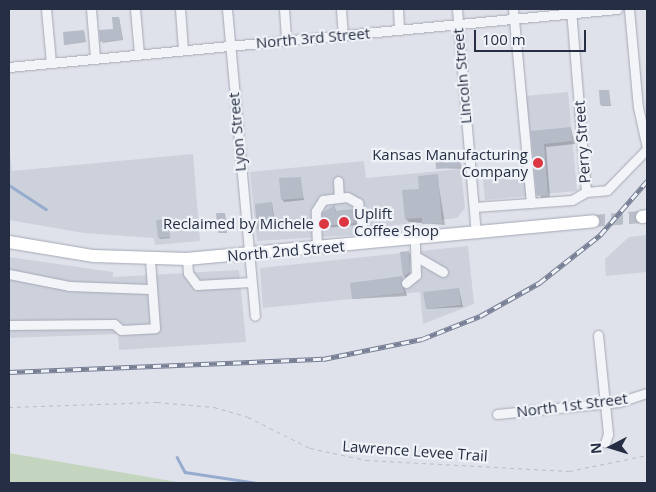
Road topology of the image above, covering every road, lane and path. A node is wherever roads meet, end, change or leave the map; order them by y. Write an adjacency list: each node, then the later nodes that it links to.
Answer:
1 (46, 9): 23 (street)
2 (91, 9): 22 (street)
3 (135, 9): 21 (street)
4 (180, 9): 20 (street)
5 (227, 9): 19 (street, Lyon Street)
6 (284, 9): 18 (street)
7 (341, 9): 17 (street)
8 (398, 9): 16 (street)
9 (457, 9): 15 (street, Lincoln Street)
10 (513, 9): 14 (street)
11 (617, 9): 13 (street, North 3rd Street)
12 (629, 9): 25 (street)
13 (571, 11): 14 (street, North 3rd Street); 27 (street, Perry Street)
14 (514, 18): 15 (street, North 3rd Street); 29 (street)
15 (458, 24): 16 (street, North 3rd Street); 30 (street, Lincoln Street)
16 (399, 30): 17 (street, North 3rd Street)
17 (343, 35): 18 (street, North 3rd Street)
18 (286, 40): 19 (street, North 3rd Street)
19 (230, 46): 20 (street, North 3rd Street); 37 (street, Lyon Street)
20 (183, 50): 21 (street, North 3rd Street)
21 (139, 54): 22 (street, North 3rd Street)
22 (95, 58): 23 (street, North 3rd Street)
23 (51, 63): 24 (street, North 3rd Street)
24 (9, 67)
25 (647, 148): 27 (street)
26 (338, 181): 28 (street)
27 (586, 192): 29 (street, Perry Street)
28 (339, 198): 35 (street); 36 (street)
29 (532, 203): 30 (street, Perry Street)
30 (474, 207): 32 (street, Lincoln Street)
31 (593, 221): 32 (highway, North 2nd Street)
32 (476, 233): 33 (highway, North 2nd Street)
33 (415, 238): 35 (highway, North 2nd Street); 38 (street)
34 (9, 242): 40 (highway, North 2nd Street)
35 (365, 243): 36 (highway, North 2nd Street)
36 (317, 248): 37 (highway, North 2nd Street)
37 (248, 255): 39 (highway, North 2nd Street); 43 (street, Lyon Street)
38 (417, 257): 41 (street); 44 (street)
39 (187, 259): 40 (highway, North 2nd Street); 43 (street)
40 (150, 260): 45 (street)
41 (443, 272)
42 (9, 274): 45 (street)
43 (251, 282): 46 (street, Lyon Street)
44 (406, 283)
45 (149, 289): 47 (street)
46 (255, 316)
47 (9, 325)
48 (598, 335): 50 (street)
49 (647, 393): 50 (street, North 1st Street)
50 (605, 403): 52 (street, North 1st Street); 53 (street)
51 (9, 407): 54 (path, Lawrence Levee Trail)
52 (497, 414)
53 (605, 443)
54 (647, 455)

